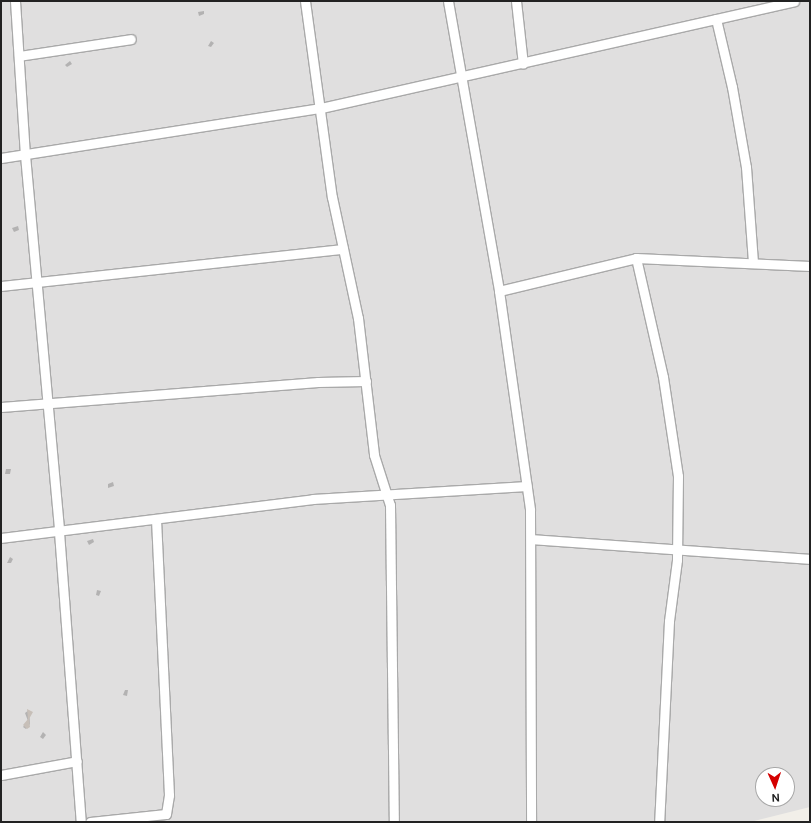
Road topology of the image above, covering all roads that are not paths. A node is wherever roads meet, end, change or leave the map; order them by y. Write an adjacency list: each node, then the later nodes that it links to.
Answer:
1 (15, 1): 8 (street)
2 (305, 1): 11 (street)
3 (448, 1): 10 (street)
4 (516, 1): 9 (street)
5 (794, 1): 6 (street)
6 (716, 19): 9 (street); 16 (street)
7 (131, 39): 8 (street)
8 (19, 56): 12 (street)
9 (523, 64): 10 (street)
10 (462, 78): 11 (street); 20 (street)
11 (321, 108): 12 (street); 14 (street)
12 (25, 155): 13 (street); 18 (street)
13 (1, 158)
14 (343, 249): 18 (street); 21 (street)
15 (636, 258): 16 (street); 20 (street); 30 (street)
16 (753, 262): 17 (street)
17 (810, 266)
18 (38, 282): 19 (street); 22 (street)
19 (1, 286)
20 (499, 291): 24 (street)
21 (366, 381): 22 (street); 25 (street)
22 (47, 403): 23 (street); 27 (street)
23 (1, 407)
24 (527, 486): 25 (street); 29 (street)
25 (387, 493): 26 (street); 36 (street)
26 (156, 519): 27 (street); 35 (street)
27 (59, 532): 28 (street); 32 (street)
28 (1, 538)
29 (531, 539): 30 (street); 37 (street)
30 (677, 549): 31 (street); 38 (street)
31 (810, 559)
32 (77, 761): 33 (street); 34 (street)
33 (1, 775)
34 (81, 822)
35 (90, 822)
36 (394, 822)
37 (531, 822)
38 (659, 822)

